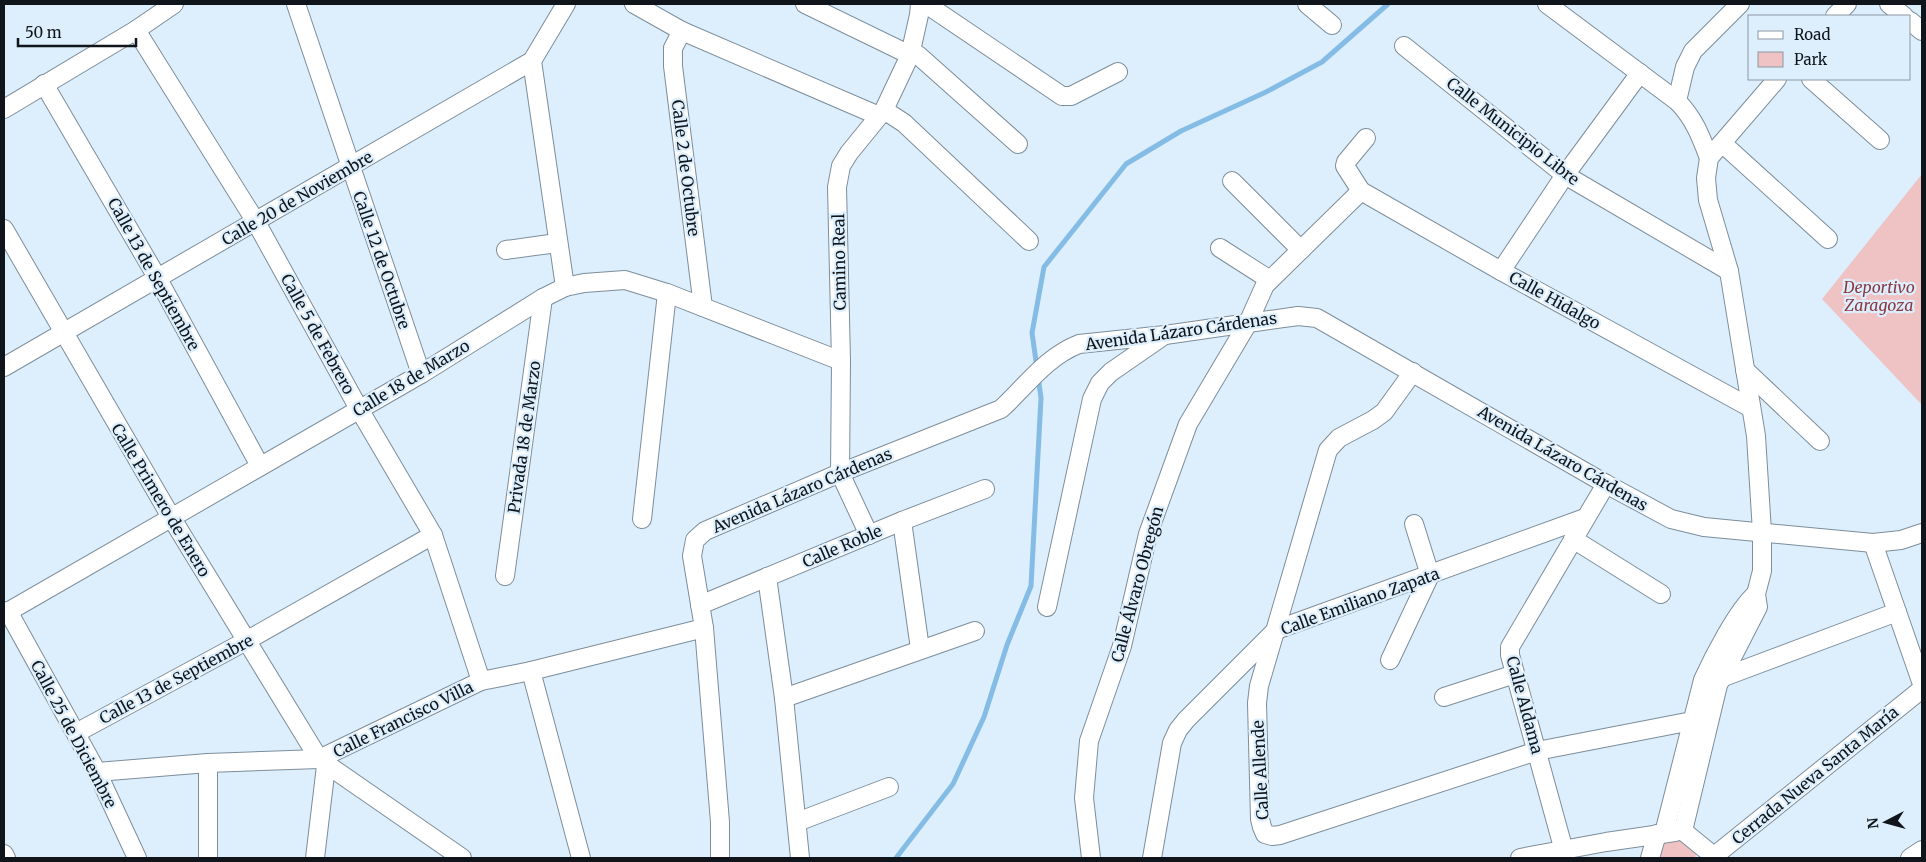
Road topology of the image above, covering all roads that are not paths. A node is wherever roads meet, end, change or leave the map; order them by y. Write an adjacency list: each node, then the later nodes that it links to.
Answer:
1 (174, 4): 17 (street)
2 (298, 4): 36 (street, Calle 12 de Octubre)
3 (566, 4): 22 (street, Calle 20 de Noviembre)
4 (634, 4): 18 (street)
5 (805, 4): 21 (street)
6 (920, 4): 21 (street, Camino Real)
7 (926, 4): 23 (street)
8 (1307, 4): 16 (street)
9 (1547, 4): 24 (street)
10 (1740, 4): 28 (street)
11 (1847, 4): 13 (street)
12 (1889, 4): 14 (street)
13 (1836, 15)
14 (1903, 15)
15 (1911, 22): 19 (street)
16 (1332, 25)
17 (136, 30): 27 (street); 40 (street, Calle 5 de Febrero)
18 (682, 31): 30 (street); 55 (street, Calle 2 de Octubre)
19 (1922, 31)
20 (1404, 46): 37 (street, Calle Municipio Libre)
21 (910, 55): 30 (street, Camino Real); 34 (street)
22 (532, 61): 36 (street, Calle 20 de Noviembre); 44 (street)
23 (1118, 72)
24 (1640, 73): 28 (street); 37 (street)
25 (1776, 80): 33 (street)
26 (1812, 80): 32 (street)
27 (44, 84): 29 (street); 50 (street, Calle 13 de Septiembre)
28 (1677, 101): 35 (street)
29 (4, 109)
30 (881, 113): 43 (street); 59 (street, Camino Real)
31 (1366, 138): 39 (street)
32 (1880, 140)
33 (1722, 143): 35 (street); 42 (street)
34 (1018, 144)
35 (1709, 158): 49 (street)
36 (350, 166): 40 (street, Calle 20 de Noviembre); 63 (street, Calle 12 de Octubre)
37 (1565, 175): 48 (street); 49 (street, Calle Municipio Libre)
38 (1232, 181): 47 (street)
39 (1361, 190): 47 (street, Calle Álvaro Obregón); 48 (street, Calle Hidalgo)
40 (256, 222): 50 (street, Calle 20 de Noviembre); 65 (street, Calle 5 de Febrero)
41 (4, 230): 57 (street, Calle Primero de Enero)
42 (1828, 239)
43 (1029, 241)
44 (557, 243): 46 (street); 52 (street)
45 (1220, 248): 51 (street)
46 (506, 250)
47 (1301, 250): 51 (street, Calle Álvaro Obregón)
48 (1501, 271): 64 (street, Calle Hidalgo)
49 (1729, 272): 61 (street)
50 (158, 279): 57 (street, Calle 20 de Noviembre); 67 (street, Calle 13 de Septiembre)
51 (1270, 280): 56 (street, Calle Álvaro Obregón)
52 (564, 287): 53 (street, Calle 18 de Marzo); 54 (street, Calle 18 de Marzo)
53 (667, 293): 55 (street, Calle 18 de Marzo); 72 (street)
54 (543, 298): 63 (street, Calle 18 de Marzo); 83 (street, Privada 18 de Marzo)
55 (703, 307): 59 (street, Calle 18 de Marzo)
56 (1248, 322): 58 (street, Avenida Lázaro Cárdenas); 62 (street, Avenida Lázaro Cárdenas); 125 (street, Calle Álvaro Obregón)
57 (63, 333): 60 (street, Calle 20 de Noviembre); 71 (street, Calle Primero de Enero)
58 (1166, 335): 68 (street, Avenida Lázaro Cárdenas); 87 (street)
59 (841, 361): 68 (street, Camino Real)
60 (4, 367)
61 (1745, 370): 64 (street); 66 (street)
62 (1413, 372): 69 (street, Avenida Lázaro Cárdenas); 91 (street, Calle Allende)
63 (420, 374): 65 (street, Calle 18 de Marzo)
64 (1751, 408): 76 (street)
65 (360, 409): 67 (street, Calle 18 de Marzo); 78 (street, Calle 5 de Febrero)
66 (1820, 441)
67 (260, 466): 71 (street, Calle 18 de Marzo)
68 (840, 473): 79 (street, Camino Real); 86 (street, Avenida Lázaro Cárdenas)
69 (1606, 484): 73 (street, Calle Aldama); 76 (street, Avenida Lázaro Cárdenas)
70 (985, 489): 74 (street, Calle Roble)
71 (171, 517): 88 (street, Calle 18 de Marzo); 93 (street, Calle Primero de Enero)
72 (642, 518)
73 (1586, 518): 80 (street, Calle Aldama); 82 (street, Calle Emiliano Zapata)
74 (902, 521): 79 (street, Calle Roble); 94 (street)
75 (1414, 524): 82 (street)
76 (1762, 532): 81 (street, Avenida Lázaro Cárdenas); 98 (street)
77 (1922, 533): 81 (street, Avenida Lázaro Cárdenas)
78 (433, 535): 93 (street, Calle 13 de Septiembre); 99 (street, Calle 5 de Febrero)
79 (869, 535): 84 (street, Calle Roble)
80 (1573, 539): 85 (street); 97 (street, Calle Aldama)
81 (1873, 543): 89 (street)
82 (1430, 575): 91 (street, Calle Emiliano Zapata); 95 (street)
83 (505, 576)
84 (767, 577): 86 (street, Calle Roble); 103 (street)
85 (1661, 594)
86 (700, 605): 90 (street, Avenida Lázaro Cárdenas)
87 (1047, 607)
88 (6, 612): 105 (street, Calle 25 de Diciembre)
89 (1897, 612): 98 (street); 100 (street)
90 (704, 628): 96 (street, Calle Francisco Villa); 123 (street, Avenida Lázaro Cárdenas)
91 (1276, 630): 106 (street, Calle Allende); 126 (street, Calle Emiliano Zapata)
92 (975, 631): 94 (street)
93 (246, 641): 105 (street, Calle 13 de Septiembre); 108 (street, Calle Primero de Enero)
94 (920, 649): 103 (street)
95 (1390, 660)
96 (531, 671): 99 (street, Calle Francisco Villa); 122 (street)
97 (1515, 674): 102 (street); 106 (street, Calle Aldama)
98 (1714, 675): 104 (street); 112 (street)
99 (481, 681): 108 (street, Calle Francisco Villa)
100 (1922, 684)
101 (1922, 689): 112 (street, Cerrada Nueva Santa María)
102 (1444, 697)
103 (784, 698): 111 (street)
104 (1692, 721): 106 (street, Calle Allende); 113 (street)
105 (76, 733): 109 (street, Calle 25 de Diciembre)
106 (1537, 751): 116 (street, Calle Aldama)
107 (208, 763): 108 (street, Calle Francisco Villa); 109 (street, Calle Francisco Villa); 119 (street)
108 (323, 763): 120 (street); 121 (street, Calle Primero de Enero)
109 (97, 772): 118 (street, Calle 25 de Diciembre)
110 (889, 787): 111 (street)
111 (797, 822): 124 (street)
112 (1683, 831): 113 (street)
113 (1661, 834): 116 (street); 128 (street)
114 (1922, 850): 129 (street)
115 (4, 854): 117 (street)
116 (1565, 854): 127 (street)
117 (6, 858)
118 (137, 858)
119 (208, 858)
120 (315, 858)
121 (462, 858)
122 (581, 858)
123 (720, 858)
124 (800, 858)
125 (1092, 858)
126 (1152, 858)
127 (1520, 858)
128 (1650, 858)
129 (1910, 858)

